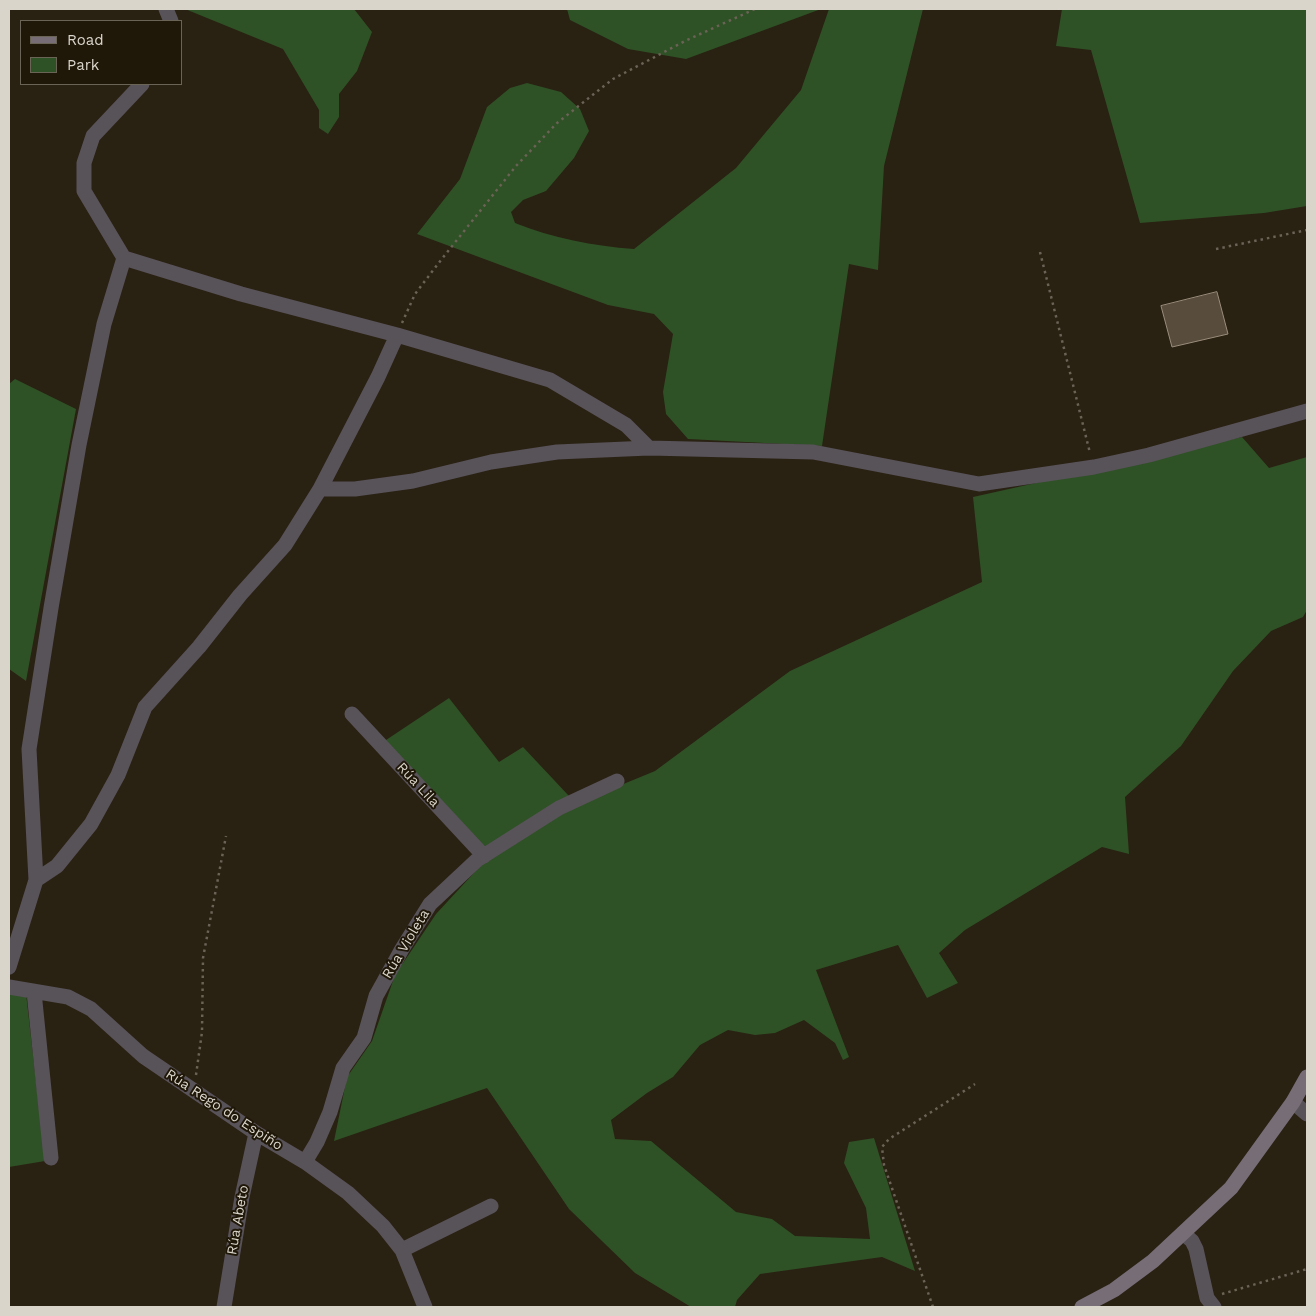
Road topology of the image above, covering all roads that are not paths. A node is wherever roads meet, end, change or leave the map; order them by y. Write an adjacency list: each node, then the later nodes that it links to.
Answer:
1 (141, 85): 2 (street)
2 (124, 258): 3 (street); 10 (street)
3 (397, 335): 5 (street); 6 (street)
4 (1307, 411): 5 (street)
5 (649, 448): 6 (street)
6 (320, 489): 10 (street)
7 (352, 714): 9 (street, Rúa Lila)
8 (617, 781): 9 (street, Rúa Violeta)
9 (484, 856): 19 (street, Rúa Violeta)
10 (36, 880): 11 (street)
11 (9, 967)
12 (9, 987): 13 (street, Rúa Rego do Espiño)
13 (34, 992): 17 (street, Rúa Rego do Espiño); 18 (street)
14 (1307, 1077): 15 (main road)
15 (1293, 1102): 16 (street); 21 (main road)
16 (1307, 1114)
17 (256, 1132): 19 (street, Rúa Rego do Espiño); 24 (street, Rúa Abeto)
18 (51, 1158)
19 (305, 1162): 22 (street, Rúa Rego do Espiño)
20 (491, 1206): 22 (street)
21 (1183, 1233): 23 (street); 26 (main road)
22 (402, 1250): 25 (street, Rúa Rego do Espiño)
23 (1212, 1305)
24 (224, 1307)
25 (425, 1307)
26 (1082, 1307)

